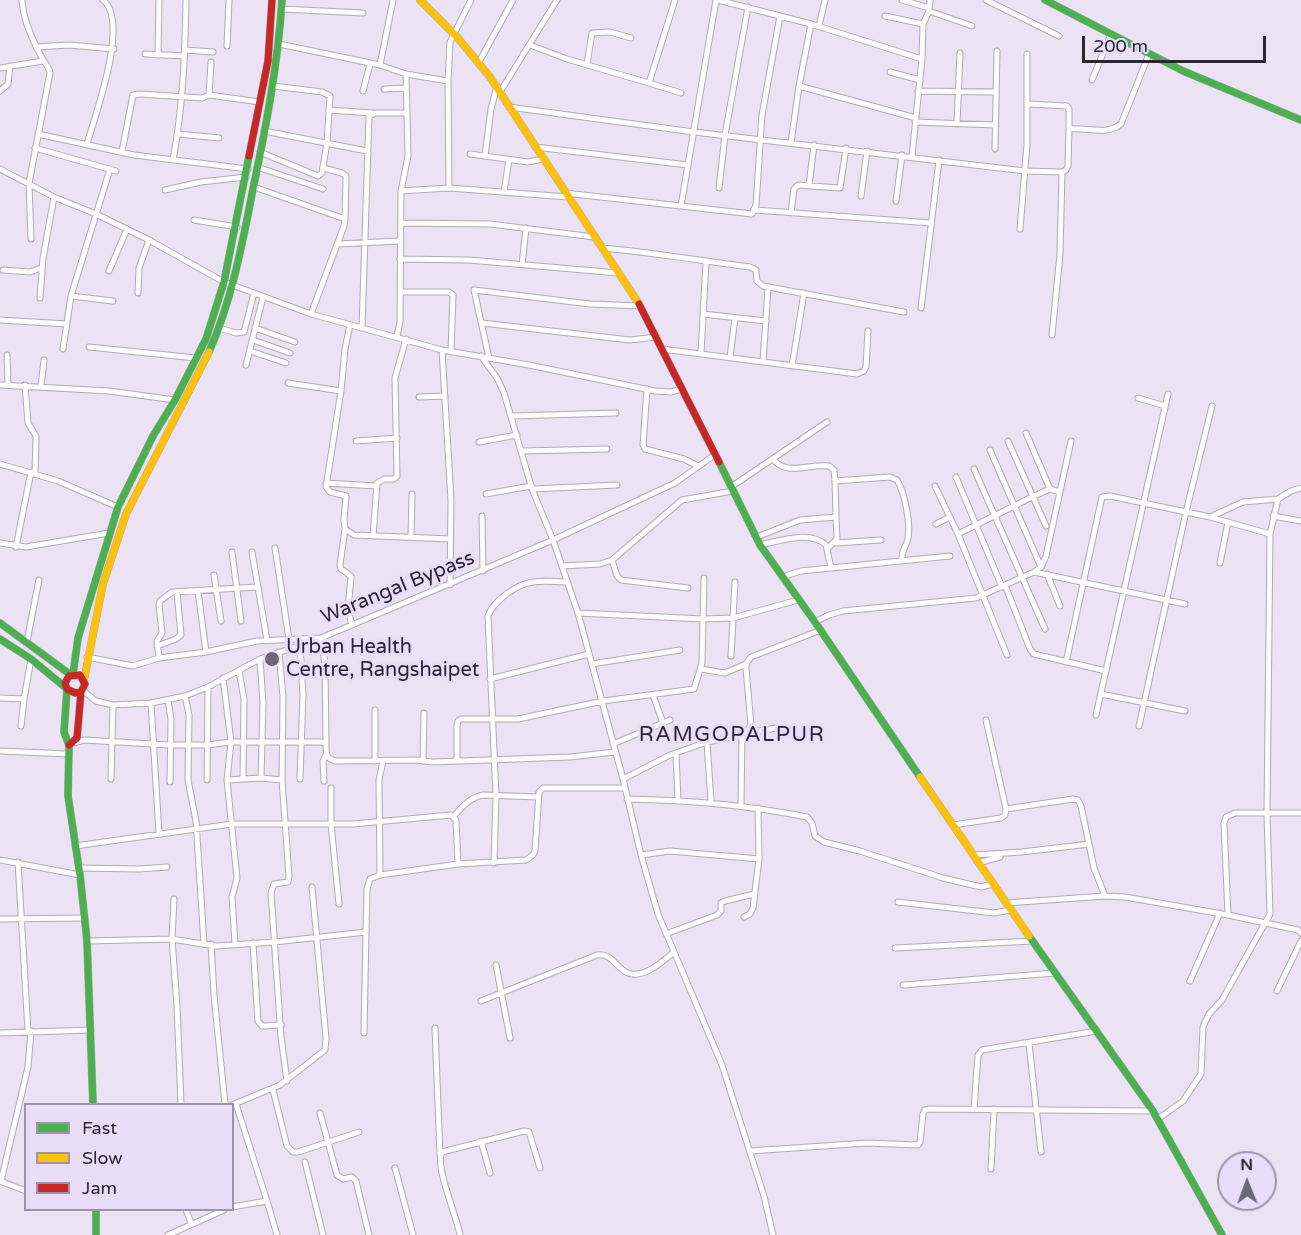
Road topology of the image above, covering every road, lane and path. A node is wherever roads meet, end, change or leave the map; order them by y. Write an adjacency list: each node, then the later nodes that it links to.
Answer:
1 (22, 0): 37 (street)
2 (159, 0): 46 (street)
3 (186, 0): 42 (street)
4 (229, 0): 36 (street)
5 (272, 0): 75 (main road)
6 (282, 0): 21 (main road)
7 (393, 0): 53 (street)
8 (420, 0): 30 (main road)
9 (471, 0): 30 (street)
10 (513, 0): 50 (street)
11 (556, 0): 35 (street)
12 (675, 0): 61 (street)
13 (717, 0): 20 (street); 87 (street)
14 (825, 0): 28 (street)
15 (902, 0): 22 (street)
16 (930, 0): 22 (street)
17 (986, 0): 32 (street)
18 (1045, 0): 31 (main road)
19 (106, 1): 38 (street)
20 (745, 4): 24 (street); 90 (street)
21 (282, 9): 23 (street); 34 (main road)
22 (929, 9): 27 (street); 29 (street)
23 (363, 13)
24 (780, 16): 26 (street); 92 (street)
25 (885, 16): 27 (street)
26 (811, 24): 28 (street); 63 (street)
27 (923, 24): 47 (street)
28 (819, 26): 47 (street)
29 (972, 26)
30 (455, 32): 50 (main road); 60 (street)
31 (1111, 34): 45 (main road); 59 (street)
32 (1059, 36)
33 (631, 38): 52 (street)
34 (279, 44): 51 (street); 62 (main road)
35 (530, 45): 52 (street); 66 (street)
36 (227, 46)
37 (36, 47): 38 (street); 48 (street)
38 (114, 49): 95 (street)
39 (997, 51): 71 (street)
40 (213, 52): 42 (street)
41 (960, 52): 70 (street)
42 (185, 53): 46 (street); 74 (street)
43 (145, 54): 46 (street)
44 (1027, 54): 76 (street)
45 (1149, 54): 82 (main road); 85 (street)
46 (158, 55)
47 (922, 59): 58 (street)
48 (43, 61): 54 (street); 88 (street)
49 (211, 62): 73 (street)
50 (479, 62): 66 (main road)
51 (370, 64): 53 (street); 68 (street)
52 (588, 64): 61 (street)
53 (380, 65): 57 (street)
54 (10, 66): 55 (street); 67 (street)
55 (0, 68)
56 (890, 72): 58 (street)
57 (406, 74): 60 (street); 64 (street)
58 (920, 80): 69 (street)
59 (1092, 80)
60 (448, 81): 123 (street)
61 (649, 83): 72 (street)
62 (273, 86): 78 (street); 86 (main road)
63 (799, 86): 81 (street); 94 (street)
64 (405, 88): 65 (street); 80 (street)
65 (384, 89)
66 (499, 89): 77 (main road); 107 (street)
67 (0, 91)
68 (363, 91)
69 (918, 91): 70 (street); 81 (street)
70 (958, 91): 71 (street); 83 (street)
71 (996, 92): 84 (street)
72 (681, 93)
73 (209, 95): 74 (street); 75 (street)
74 (181, 96): 89 (street); 101 (street)
75 (260, 102): 119 (main road)
76 (1028, 104): 85 (street); 117 (street)
77 (509, 107): 87 (street); 97 (main road)
78 (329, 110): 79 (street); 93 (street)
79 (375, 113): 80 (street); 102 (street)
80 (406, 113): 127 (street)
81 (915, 120): 83 (street); 108 (street)
82 (1301, 120)
83 (957, 124): 84 (street)
84 (996, 125): 100 (street)
85 (1069, 129): 118 (street)
86 (264, 131): 93 (street); 104 (main road)
87 (694, 132): 90 (street); 113 (street)
88 (38, 134): 95 (street); 98 (street)
89 (178, 134): 91 (street); 110 (street)
90 (725, 135): 92 (street); 124 (street)
91 (219, 138)
92 (760, 138): 94 (street); 134 (street)
93 (327, 142): 102 (street); 115 (street)
94 (791, 143): 96 (street)
95 (87, 144): 101 (street)
96 (814, 145): 99 (street); 121 (street)
97 (535, 147): 109 (main road); 113 (street)
98 (35, 148): 120 (street); 136 (street)
99 (846, 148): 103 (street); 121 (street)
100 (995, 149)
101 (122, 151): 110 (street)
102 (367, 151): 150 (street)
103 (867, 151): 106 (street); 130 (street)
104 (260, 152): 114 (main road); 115 (street)
105 (470, 154): 107 (street)
106 (902, 155): 108 (street); 132 (street)
107 (486, 156): 111 (street)
108 (912, 156): 112 (street)
109 (543, 159): 111 (street); 129 (main road)
110 (173, 160): 119 (street)
111 (510, 160): 128 (street)
112 (939, 160): 117 (street); 140 (street)
113 (688, 165): 133 (street)
114 (257, 167): 122 (main road); 125 (street)
115 (323, 168): 137 (street)
116 (0, 169): 120 (street)
117 (1025, 171): 118 (street); 144 (street)
118 (1062, 172): 185 (street)
119 (247, 173): 126 (street); 141 (main road)
120 (29, 183): 131 (street); 146 (street)
121 (809, 185): 135 (street)
122 (254, 187): 137 (street); 159 (main road)
123 (449, 188): 127 (street); 128 (street)
124 (719, 188)
125 (323, 189)
126 (165, 190)
127 (401, 191): 139 (street)
128 (504, 192): 129 (street)
129 (566, 195): 133 (street); 145 (main road)
130 (861, 196)
131 (54, 197): 136 (street); 155 (street)
132 (896, 201)
133 (681, 206): 134 (street)
134 (755, 210): 135 (street)
135 (791, 212): 140 (street)
136 (96, 214): 143 (street); 165 (street)
137 (345, 219): 149 (street)
138 (194, 220): 141 (street)
139 (401, 223): 142 (street); 148 (street)
140 (931, 223): 170 (street)
141 (237, 227): 159 (main road)
142 (526, 228): 145 (street); 154 (street)
143 (127, 229): 147 (street); 157 (street)
144 (1020, 229)
145 (594, 237): 151 (main road)
146 (31, 238)
147 (149, 240): 159 (street); 161 (street)
148 (400, 241): 150 (street); 152 (street)
149 (337, 243): 150 (street); 172 (street)
150 (365, 244): 182 (street)
151 (602, 248): 153 (street); 158 (main road)
152 (400, 259): 154 (street); 162 (street)
153 (706, 262): 160 (street); 173 (street)
154 (522, 265): 158 (street)
155 (41, 268): 156 (street); 167 (street)
156 (3, 270)
157 (109, 271)
158 (618, 273): 169 (main road)
159 (228, 284): 163 (street); 180 (main road); 202 (main road)
160 (768, 287): 164 (street); 176 (street)
161 (138, 292)
162 (400, 292): 184 (street); 195 (street)
163 (254, 293): 166 (street); 180 (street)
164 (804, 294): 171 (street); 207 (street)
165 (71, 296): 168 (street); 178 (street)
166 (264, 297): 172 (street); 181 (street)
167 (40, 298)
168 (113, 302)
169 (640, 306): 177 (street); 186 (main road)
170 (921, 308)
171 (904, 312)
172 (311, 314): 179 (street)
173 (703, 314): 174 (street); 197 (street)
174 (735, 318): 176 (street); 201 (street)
175 (0, 320): 178 (street)
176 (766, 321): 204 (street)
177 (482, 323): 186 (street); 200 (street)
178 (67, 324): 191 (street)
179 (350, 325): 182 (street); 215 (street)
180 (219, 328): 221 (main road)
181 (255, 328): 188 (street); 189 (street)
182 (362, 328): 184 (street)
183 (868, 330): 207 (street)
184 (397, 336): 187 (street)
185 (1052, 336)
186 (657, 337): 192 (main road)
187 (406, 339): 193 (street); 229 (street)
188 (253, 340): 194 (street); 196 (street)
189 (295, 342)
190 (89, 347): 202 (street)
191 (63, 349)
192 (662, 349): 197 (street); 214 (main road)
193 (442, 350): 195 (street); 217 (street)
194 (250, 351): 205 (street); 206 (street)
195 (452, 351): 199 (street)
196 (290, 353)
197 (701, 353): 201 (street)
198 (7, 355): 210 (street)
199 (481, 356): 200 (street); 225 (street)
200 (489, 357): 213 (street)
201 (730, 357): 204 (street)
202 (196, 358): 220 (main road)
203 (44, 360): 212 (street)
204 (763, 362): 207 (street)
205 (286, 363)
206 (246, 365)
207 (792, 366)
208 (288, 383): 215 (street)
209 (0, 385): 210 (street)
210 (8, 385): 211 (street)
211 (25, 386): 212 (street); 242 (street)
212 (41, 386): 220 (street)
213 (646, 389): 214 (street); 240 (street)
214 (682, 389): 237 (main road)
215 (341, 391): 245 (street)
216 (1168, 394): 222 (street)
217 (445, 396): 218 (street); 279 (street)
218 (419, 397)
219 (1138, 398): 222 (street)
220 (175, 400): 221 (street); 260 (main road)
221 (186, 402): 345 (main road)
222 (1165, 406): 258 (street)
223 (1212, 406): 261 (street)
224 (616, 413): 225 (street)
225 (512, 416): 228 (street)
226 (827, 422): 238 (street)
227 (1026, 433): 252 (street)
228 (517, 435): 233 (street); 236 (street)
229 (397, 438): 230 (street); 247 (street)
230 (356, 441)
231 (1008, 441): 256 (street)
232 (1071, 441): 253 (street)
233 (479, 442)
234 (607, 449): 236 (street)
235 (990, 450): 259 (street)
236 (522, 451): 249 (street)
237 (716, 454): 240 (street, Warangal Bypass); 251 (main road)
238 (773, 459): 244 (street); 251 (street)
239 (0, 464): 242 (street)
240 (698, 466): 280 (street, Warangal Bypass)
241 (974, 469): 262 (street)
242 (33, 473): 260 (street); 285 (street)
243 (956, 477): 271 (street)
244 (835, 481): 266 (street); 292 (street)
245 (326, 483): 247 (street); 273 (street)
246 (617, 485): 249 (street)
247 (376, 486): 277 (street)
248 (935, 486): 267 (street)
249 (531, 487): 255 (street); 280 (street)
250 (1301, 488): 257 (street)
251 (732, 489): 282 (main road); 291 (street)
252 (1050, 489): 253 (street); 256 (street)
253 (1060, 492): 295 (street)
254 (412, 494): 278 (street)
255 (486, 495)
256 (1032, 497): 259 (street); 272 (street)
257 (1278, 499): 264 (street); 265 (street)
258 (1143, 503): 261 (street); 307 (street); 315 (street)
259 (1012, 506): 262 (street); 295 (street)
260 (118, 507): 274 (main road)
261 (1186, 512): 264 (street); 319 (street)
262 (994, 514): 271 (street); 301 (street)
263 (482, 516): 297 (street)
264 (1210, 516): 269 (street)
265 (1273, 516): 268 (street); 276 (street)
266 (836, 517): 282 (street); 284 (street)
267 (950, 517): 270 (street); 275 (street)
268 (1301, 521)
269 (1228, 522): 276 (street); 293 (street)
270 (936, 524)
271 (975, 524): 275 (street); 309 (street)
272 (1046, 526)
273 (345, 529): 277 (street); 329 (street)
274 (109, 533): 285 (street); 355 (main road)
275 (958, 534): 317 (street)
276 (1270, 534): 429 (street)
277 (373, 536): 278 (street)
278 (411, 537): 279 (street)
279 (450, 539): 308 (street)
280 (553, 540): 294 (street); 297 (street, Warangal Bypass)
281 (881, 540): 284 (street)
282 (759, 541): 287 (street); 303 (main road)
283 (0, 543): 285 (street)
284 (836, 543): 287 (street)
285 (16, 547)
286 (275, 548): 334 (street)
287 (827, 549): 296 (street)
288 (232, 552): 312 (street)
289 (252, 552): 310 (street)
290 (950, 556): 292 (street)
291 (612, 560): 294 (street); 311 (street)
292 (902, 561): 296 (street)
293 (1220, 563)
294 (562, 566): 305 (street)
295 (1041, 567): 298 (street)
296 (831, 568): 303 (street)
297 (483, 571): 308 (street, Warangal Bypass)
298 (1034, 572): 299 (street); 301 (street)
299 (1047, 574): 307 (street); 321 (street)
300 (214, 575): 313 (street)
301 (1023, 576): 309 (street); 330 (street)
302 (704, 578): 324 (street)
303 (783, 578): 318 (main road)
304 (39, 580): 336 (street)
305 (568, 582): 322 (street); 357 (street)
306 (735, 582): 323 (street)
307 (1082, 583): 315 (street); 349 (street)
308 (450, 585): 329 (street, Warangal Bypass)
309 (1004, 586): 317 (street); 349 (street)
310 (257, 587): 312 (street); 335 (street)
311 (688, 588)
312 (236, 589): 313 (street); 326 (street)
313 (216, 590): 314 (street); 325 (street)
314 (198, 591): 316 (street); 340 (street)
315 (1125, 591): 319 (street); 354 (street)
316 (177, 592): 337 (street); 337 (street)
317 (984, 596): 327 (street); 343 (street)
318 (798, 600): 323 (street); 327 (main road)
319 (1166, 600): 320 (street); 369 (street)
320 (1185, 604)
321 (1060, 606)
322 (578, 612): 324 (street); 342 (street)
323 (733, 618): 324 (street); 344 (street)
324 (703, 619): 352 (street)
325 (221, 621)
326 (242, 621)
327 (815, 622): 331 (main road)
328 (0, 623): 336 (main road)
329 (352, 625): 332 (street, Warangal Bypass)
330 (1045, 629)
331 (821, 630): 351 (street); 436 (main road)
332 (321, 638): 334 (street); 338 (street, Warangal Bypass); 393 (street)
333 (0, 639): 347 (main road)
334 (289, 639): 335 (street)
335 (267, 640): 340 (street)
336 (27, 641): 355 (main road)
337 (157, 646): 346 (street)
338 (300, 646): 341 (street, Warangal Bypass); 388 (street)
339 (680, 651): 350 (street)
340 (206, 652): 346 (street)
341 (279, 652): 348 (street, Warangal Bypass); 392 (street)
342 (589, 654): 350 (street); 357 (street)
343 (1007, 655)
344 (731, 656)
345 (87, 657): 346 (street); 358 (main road)
346 (159, 658)
347 (31, 659): 360 (main road); 366 (street)
348 (260, 659): 353 (street, Warangal Bypass); 391 (street)
349 (1066, 662): 354 (street)
350 (592, 664): 368 (street)
351 (746, 664): 352 (street); 383 (street)
352 (701, 669): 363 (street)
353 (239, 671): 356 (street, Warangal Bypass); 390 (street)
354 (1106, 671): 362 (street)
355 (72, 675): 358 (main road); 360 (main road)
356 (223, 678): 359 (street, Warangal Bypass); 387 (street)
357 (490, 679): 376 (street)
358 (84, 680): 361 (main road)
359 (208, 687): 364 (street, Warangal Bypass); 398 (street)
360 (67, 689): 361 (main road); 396 (main road)
361 (82, 691): 371 (street, Warangal Bypass); 396 (main road)
362 (1101, 694): 369 (street); 375 (street)
363 (653, 695): 368 (street); 379 (street)
364 (185, 696): 367 (street, Warangal Bypass); 394 (street)
365 (0, 698): 366 (street)
366 (24, 699): 380 (street)
367 (168, 700): 370 (street, Warangal Bypass); 397 (street)
368 (603, 701): 376 (street); 395 (street)
369 (1144, 702): 373 (street); 382 (street)
370 (151, 704): 371 (street, Warangal Bypass); 386 (street)
371 (113, 705): 385 (street)
372 (375, 710): 405 (street)
373 (1185, 711)
374 (424, 713): 407 (street)
375 (1096, 715)
376 (492, 720): 404 (street); 408 (street)
377 (670, 720): 379 (street)
378 (986, 720): 428 (street)
379 (663, 723): 395 (street)
380 (21, 726)
381 (782, 726): 383 (street)
382 (1139, 726)
383 (750, 728): 384 (street)
384 (742, 731): 389 (street); 426 (street)
385 (112, 741): 386 (street); 396 (street); 410 (street)
386 (153, 742): 397 (street); 438 (street)
387 (231, 742): 390 (street); 398 (street); 415 (street)
388 (301, 742): 392 (street); 393 (street); 412 (street)
389 (707, 742): 402 (street); 425 (street)
390 (243, 743): 391 (street); 411 (street)
391 (262, 743): 392 (street); 409 (street)
392 (282, 743): 416 (street)
393 (326, 743): 403 (street)
394 (190, 744): 397 (street); 398 (street); 437 (street)
395 (613, 744): 400 (street)
396 (69, 745): 401 (main road)
397 (170, 745): 418 (street)
398 (207, 745): 414 (street)
399 (0, 751): 401 (street)
400 (615, 752): 404 (street); 413 (street)
401 (69, 754): 440 (main road)
402 (676, 754): 413 (street); 424 (street)
403 (326, 755): 405 (street); 417 (street)
404 (494, 759): 408 (street); 421 (street)
405 (375, 760): 406 (street)
406 (383, 760): 407 (street); 432 (street)
407 (423, 761): 408 (street)
408 (457, 761)
409 (261, 778): 411 (street); 416 (street)
410 (111, 779)
411 (243, 779): 415 (street)
412 (300, 779)
413 (623, 779): 420 (street)
414 (207, 780)
415 (227, 780): 433 (street)
416 (282, 780): 435 (street)
417 (324, 781)
418 (170, 782)
419 (331, 788): 434 (street)
420 (625, 788): 422 (street); 423 (street)
421 (496, 796): 422 (street); 431 (street); 447 (street)
422 (538, 798): 447 (street)
423 (627, 799): 424 (street); 441 (street)
424 (678, 800): 425 (street)
425 (711, 802): 426 (street)
426 (741, 806): 427 (street)
427 (758, 808): 444 (street); 453 (street)
428 (1006, 809): 436 (street); 439 (street)
429 (1266, 813): 430 (street); 463 (street); 468 (street)
430 (1301, 813)
431 (454, 816): 432 (street); 449 (street)
432 (380, 821): 434 (street); 452 (street)
433 (232, 824): 435 (street); 437 (street); 480 (street)
434 (331, 824): 435 (street); 460 (street)
435 (286, 825): 477 (street)
436 (953, 825): 442 (main road)
437 (196, 830): 438 (street); 479 (street)
438 (159, 834): 440 (street)
439 (1089, 844): 442 (street); 456 (street)
440 (75, 846): 451 (main road)
441 (640, 855): 444 (street); 471 (street)
442 (973, 855): 448 (main road)
443 (1000, 857): 448 (street)
444 (759, 859): 455 (street)
445 (0, 860): 446 (street)
446 (18, 862): 451 (street); 465 (street)
447 (494, 863): 449 (street)
448 (978, 863): 453 (main road)
449 (458, 864): 452 (street)
450 (167, 867): 451 (street)
451 (79, 872): 466 (main road)
452 (380, 876): 469 (street)
453 (993, 884): 459 (main road)
454 (312, 887): 472 (street)
455 (754, 894): 464 (street); 471 (street)
456 (1105, 896): 459 (street); 462 (street)
457 (174, 899): 473 (street)
458 (898, 902): 461 (street)
459 (1006, 903): 461 (main road)
460 (339, 904)
461 (1010, 910): 475 (main road)
462 (1220, 913): 463 (street); 485 (street)
463 (1228, 915): 468 (street)
464 (744, 917)
465 (22, 918): 466 (street); 467 (street); 493 (street)
466 (84, 918): 474 (main road)
467 (0, 919)
468 (1266, 923): 470 (street); 510 (street)
469 (366, 932): 472 (street); 496 (street)
470 (1301, 933)
471 (666, 934): 482 (street)
472 (316, 938): 477 (street); 499 (street)
473 (172, 939): 474 (street); 479 (street); 502 (street)
474 (87, 941): 492 (main road)
475 (1033, 941): 481 (street); 484 (main road)
476 (1301, 941): 487 (street)
477 (275, 942): 478 (street); 490 (street)
478 (253, 943): 480 (street); 490 (street)
479 (208, 944): 480 (street); 503 (street)
480 (235, 944)
481 (895, 948)
482 (674, 952): 488 (street); 514 (street)
483 (496, 965): 488 (street)
484 (1055, 973): 486 (street); 494 (main road)
485 (1190, 981)
486 (903, 986)
487 (1277, 991)
488 (502, 994): 489 (street); 497 (street)
489 (481, 1001)
490 (281, 1025): 499 (street)
491 (435, 1028): 516 (street)
492 (91, 1030): 493 (street); 501 (main road)
493 (30, 1031): 495 (street); 522 (street)
494 (1097, 1031): 498 (street); 508 (main road)
495 (0, 1033)
496 (364, 1033)
497 (510, 1038)
498 (1029, 1044): 505 (street); 507 (street)
499 (287, 1081): 500 (street)
500 (273, 1089): 504 (street); 513 (street)
501 (93, 1103)
502 (181, 1103)
503 (225, 1103)
504 (234, 1105): 524 (street)
505 (974, 1108): 506 (street); 514 (street)
506 (994, 1108): 507 (street); 520 (street)
507 (1036, 1109): 508 (street); 515 (street)
508 (1153, 1111): 510 (main road)
509 (320, 1113): 513 (street)
510 (1158, 1119): 538 (main road)
511 (360, 1132): 513 (street)
512 (481, 1141): 516 (street); 519 (street); 521 (street)
513 (328, 1142): 534 (street)
514 (750, 1152): 537 (street)
515 (1041, 1152)
516 (440, 1155): 536 (street)
517 (305, 1162): 533 (street)
518 (395, 1168): 535 (street)
519 (540, 1168)
520 (991, 1169)
521 (490, 1173)
522 (1, 1181): 523 (street)
523 (24, 1190)
524 (267, 1201): 525 (street); 532 (street)
525 (234, 1207)
526 (96, 1211): 530 (main road)
527 (187, 1211): 529 (street)
528 (219, 1211): 529 (street)
529 (191, 1223): 531 (street)
530 (96, 1235)
531 (168, 1235)
532 (277, 1235)
533 (323, 1235)
534 (369, 1235)
535 (413, 1235)
536 (460, 1235)
537 (773, 1235)
538 (1222, 1235)

